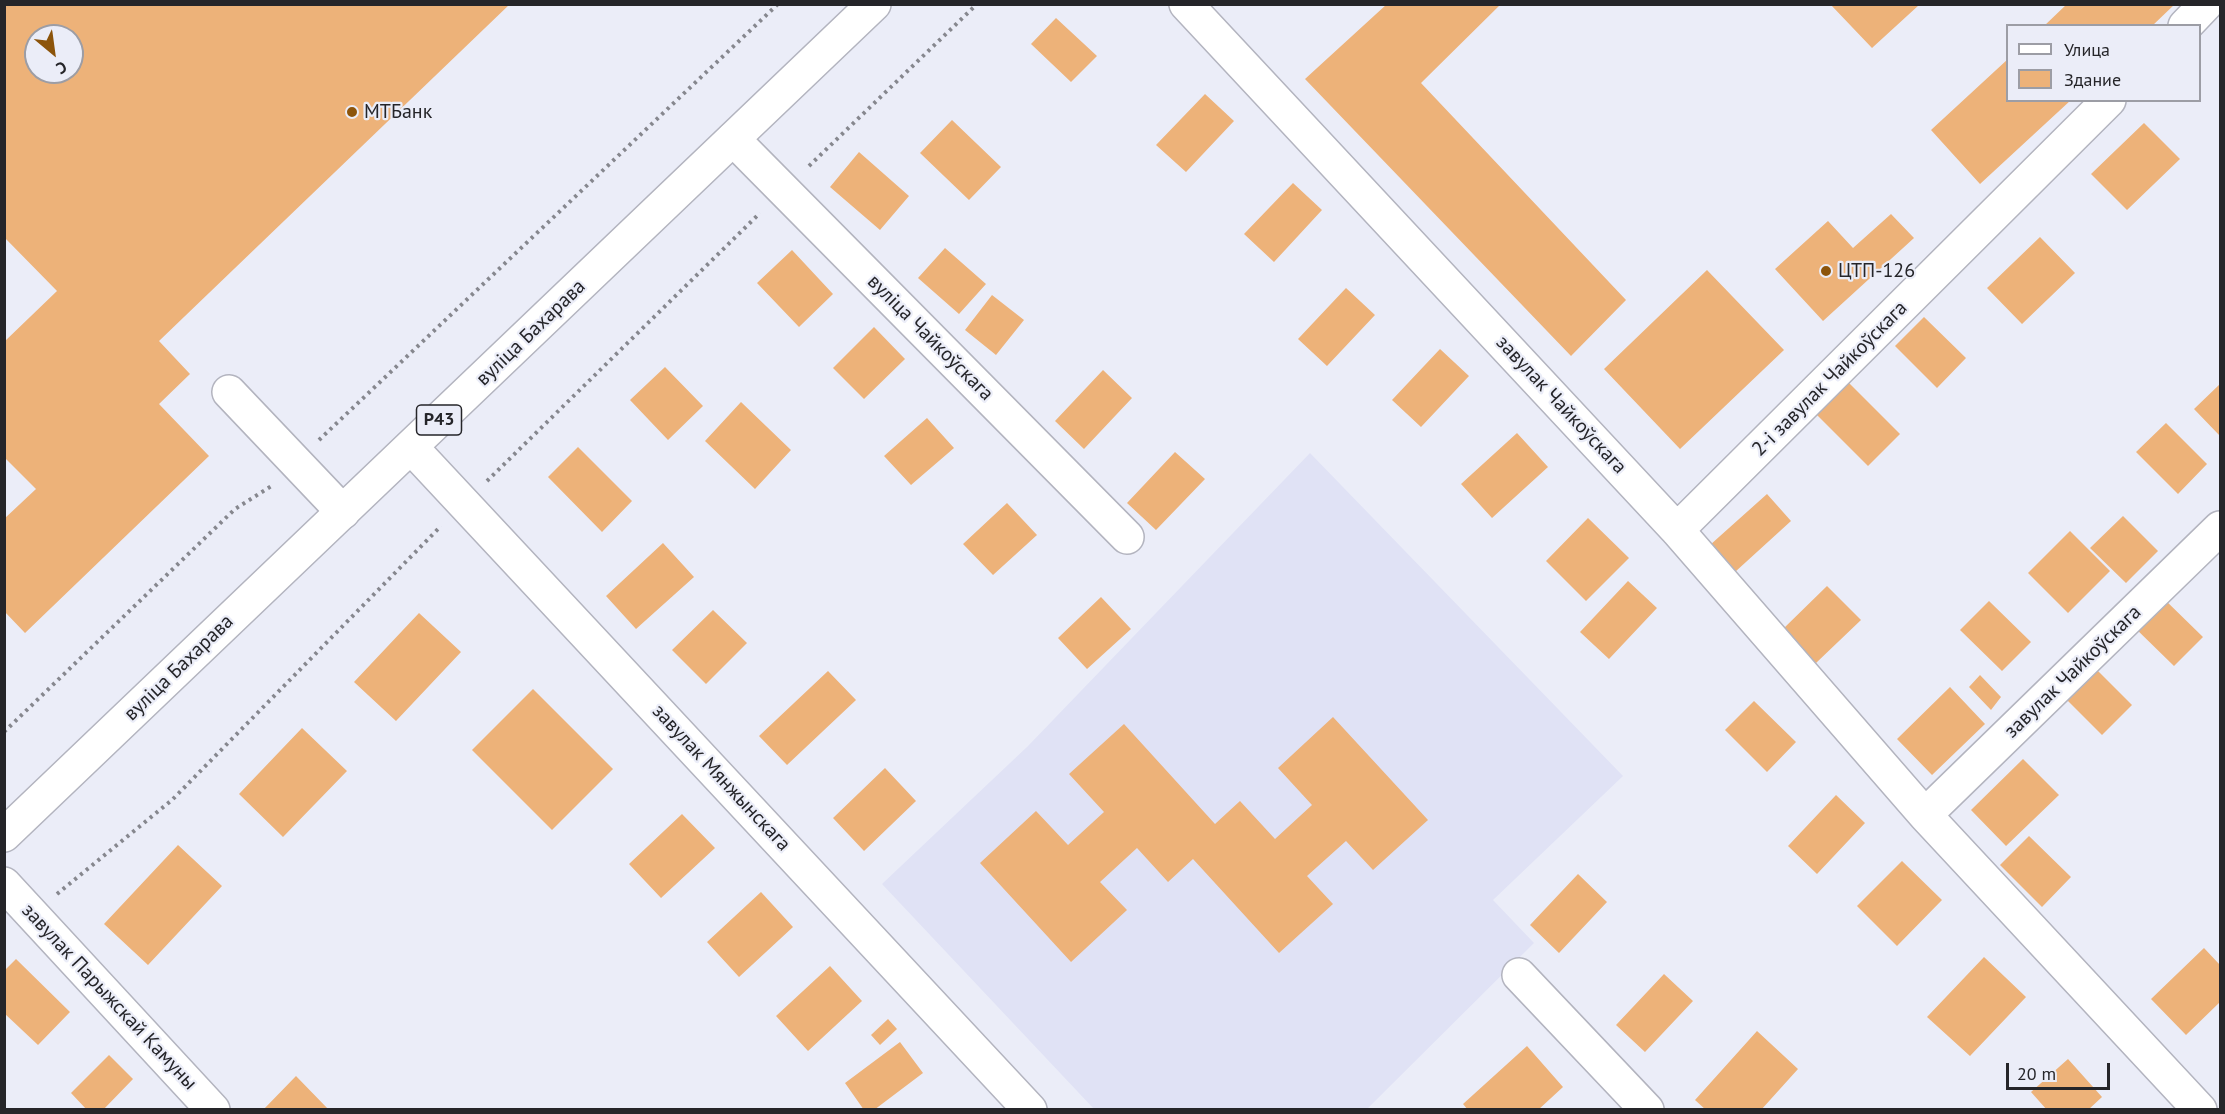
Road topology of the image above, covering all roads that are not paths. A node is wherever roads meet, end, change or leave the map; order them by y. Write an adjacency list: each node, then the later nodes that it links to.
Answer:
1 (874, 4): 6 (street, вуліца Бахарава / Р43)
2 (1186, 4): 11 (street, завулак Чайкоўскага)
3 (2206, 4): 4 (street)
4 (2187, 24)
5 (2107, 102): 11 (street, 2-і завулак Чайкоўскага)
6 (733, 139): 8 (street, вуліца Бахарава / Р43); 12 (street, вуліца Чайкоўскага)
7 (229, 392): 9 (street)
8 (411, 447): 9 (street, вуліца Бахарава / Р43); 18 (street, завулак Мянжынскага)
9 (343, 512): 14 (street, вуліца Бахарава / Р43)
10 (2220, 528): 13 (street, завулак Чайкоўскага)
11 (1677, 530): 13 (street, завулак Чайкоўскага)
12 (1126, 537)
13 (1925, 815): 20 (street, завулак Чайкоўскага)
14 (4, 835)
15 (4, 884): 17 (street, завулак Парыжскай Камуны)
16 (1519, 975): 19 (street)
17 (213, 1110)
18 (1030, 1110)
19 (1647, 1110)
20 (2200, 1110)

